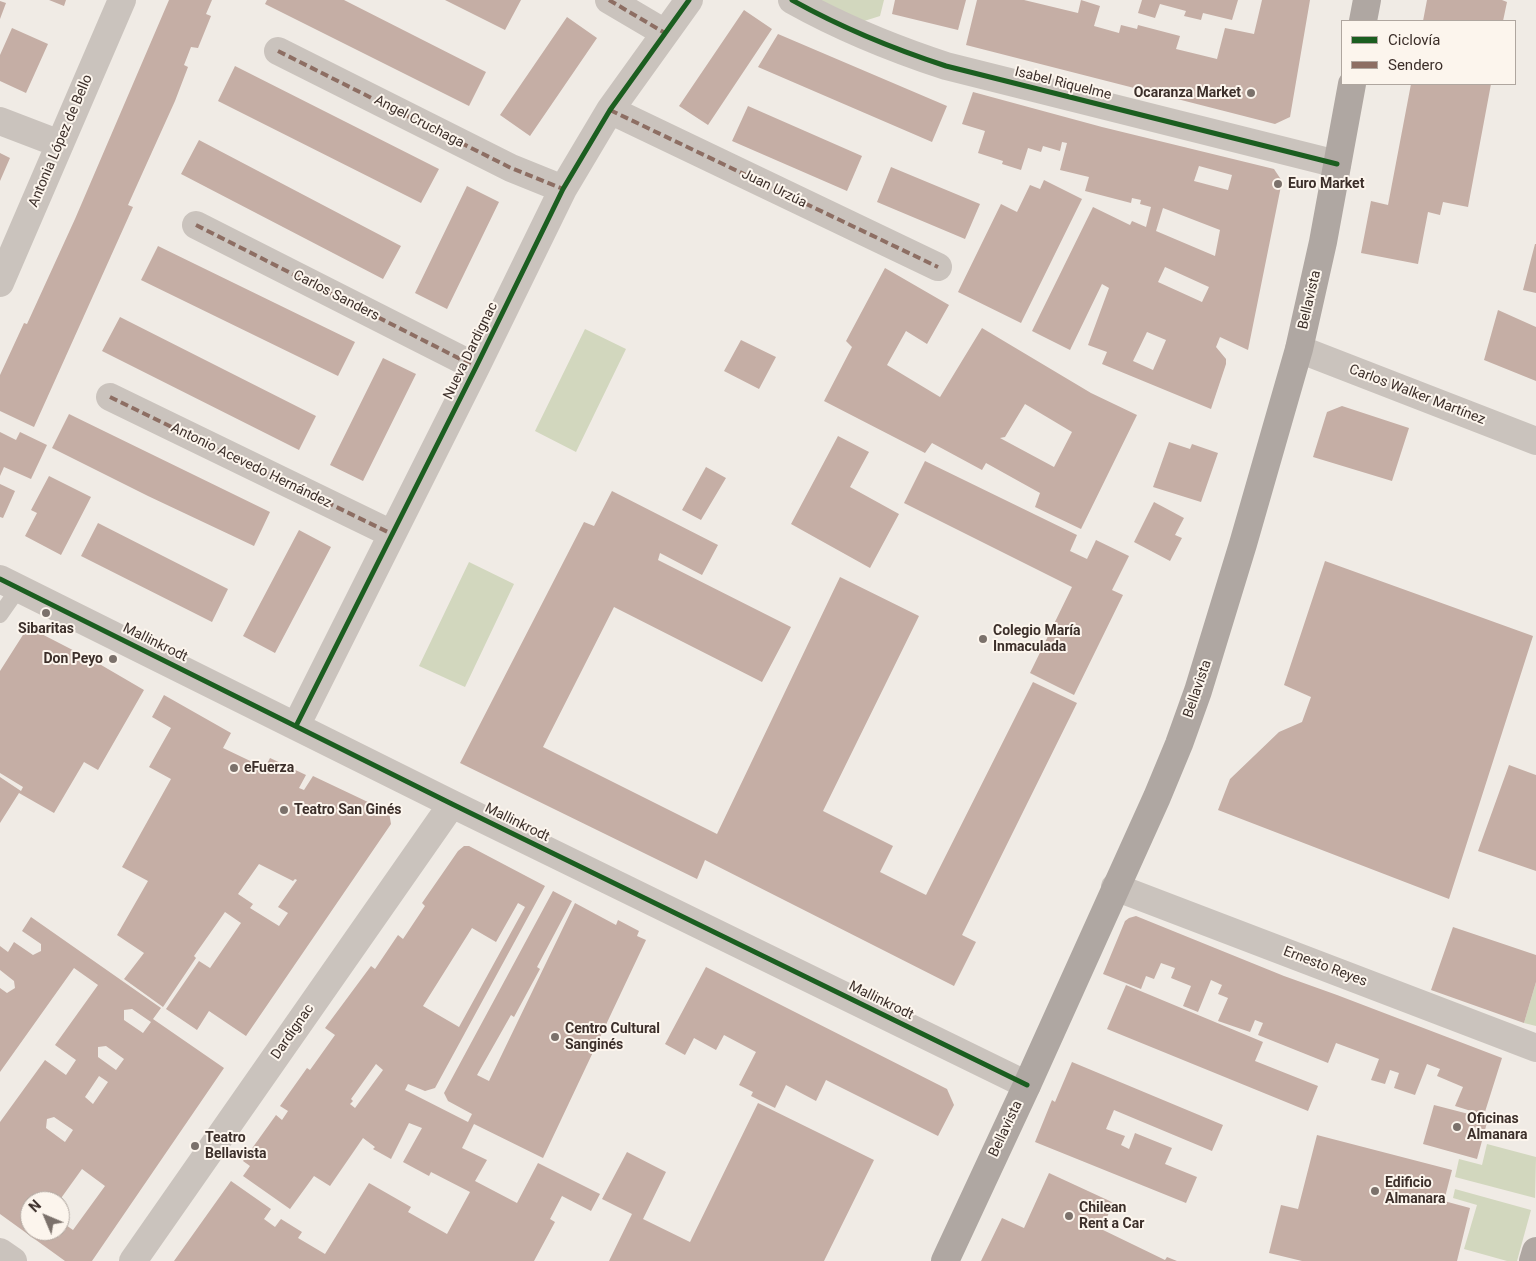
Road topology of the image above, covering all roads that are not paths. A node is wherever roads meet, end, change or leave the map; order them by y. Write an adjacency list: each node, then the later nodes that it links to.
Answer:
1 (122, 0): 12 (street, Antonia López de Bello)
2 (609, 0): 7 (street)
3 (689, 0): 7 (street, Nueva Dardignac)
4 (792, 0): 13 (street, Isabel Riquelme)
5 (1367, 0): 6 (main road)
6 (1363, 20)
7 (665, 33): 10 (street, Nueva Dardignac)
8 (278, 51): 14 (street, Angel Cruchaga)
9 (1352, 85): 13 (main road, Bellavista)
10 (610, 110): 14 (street, Nueva Dardignac); 16 (street, Juan Urzúa)
11 (0, 121): 12 (street)
12 (60, 144): 17 (street, Antonia López de Bello)
13 (1337, 164): 18 (main road, Bellavista)
14 (563, 189): 19 (street, Nueva Dardignac)
15 (196, 226): 19 (street, Carlos Sanders)
16 (938, 266)
17 (0, 283)
18 (1298, 350): 21 (street, Carlos Walker Martínez); 27 (main road, Bellavista)
19 (476, 367): 22 (street, Nueva Dardignac)
20 (110, 398): 22 (street, Antonio Acevedo Hernández)
21 (1536, 441)
22 (392, 534): 25 (street, Nueva Dardignac)
23 (10, 583): 24 (lane); 25 (street, Mallinkrodt)
24 (0, 616)
25 (296, 726): 26 (street, Mallinkrodt)
26 (452, 804): 29 (street, Mallinkrodt); 33 (street, Dardignac)
27 (1115, 887): 28 (street, Ernesto Reyes); 29 (main road, Bellavista)
28 (1536, 1048)
29 (1027, 1085): 34 (main road, Bellavista)
30 (1536, 1251): 35 (main road)
31 (0, 1252): 32 (street)
32 (13, 1261)
33 (134, 1261)
34 (945, 1261)
35 (1533, 1261)

